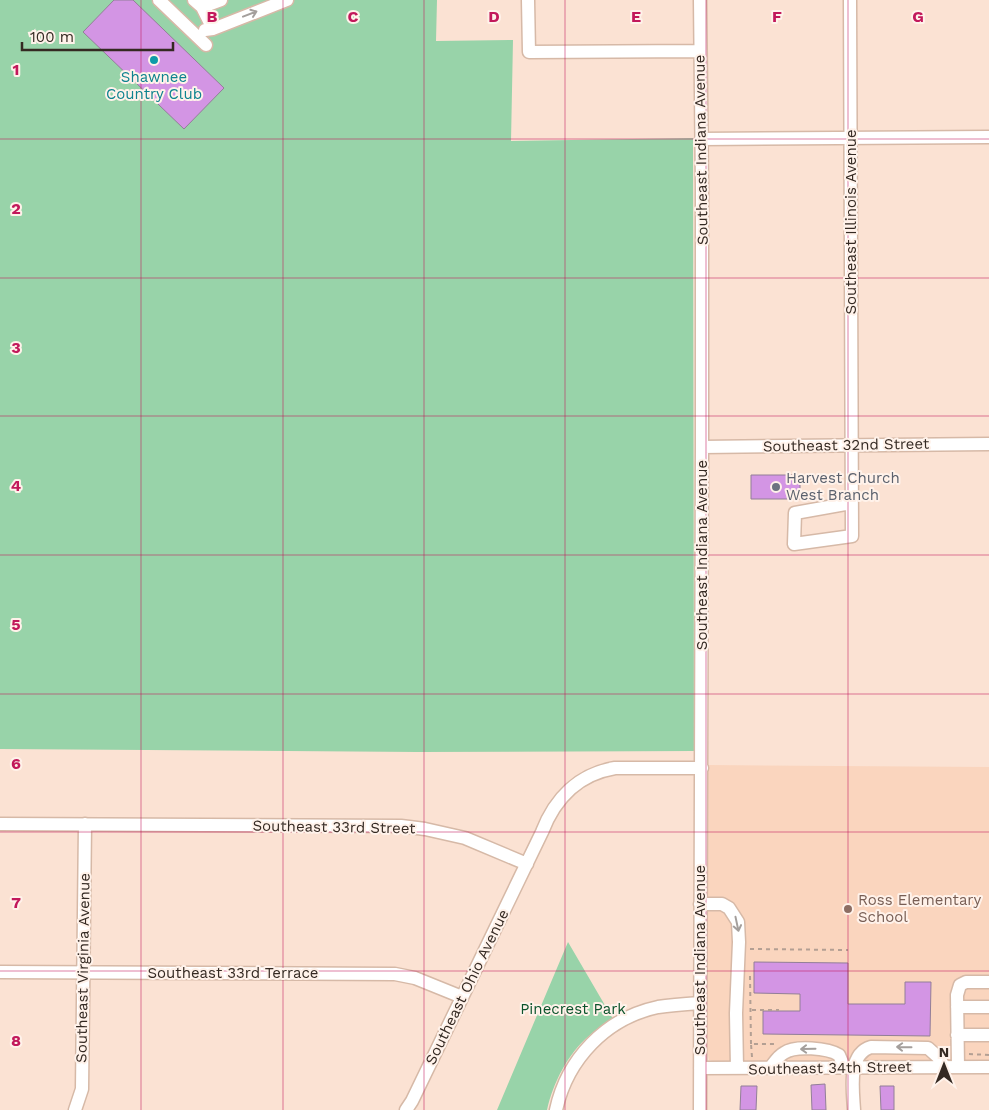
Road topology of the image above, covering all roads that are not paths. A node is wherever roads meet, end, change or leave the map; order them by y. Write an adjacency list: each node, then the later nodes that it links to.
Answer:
1 (159, 0): 9 (street)
2 (221, 0): 7 (street)
3 (286, 0): 8 (street, one-way to 3)
4 (528, 0): 11 (street)
5 (700, 0): 11 (street, Southeast Indiana Avenue)
6 (850, 0): 12 (street, Southeast Illinois Avenue)
7 (198, 4): 8 (street)
8 (213, 29): 9 (street)
9 (192, 32): 10 (street)
10 (206, 45)
11 (700, 51): 14 (street, Southeast Indiana Avenue)
12 (851, 137): 13 (street); 14 (street); 16 (street, Southeast Illinois Avenue)
13 (989, 137)
14 (701, 139): 17 (street, Southeast Indiana Avenue)
15 (989, 444): 16 (street, Southeast 32nd Street)
16 (851, 445): 17 (street, Southeast 32nd Street); 18 (street, Southeast Illinois Avenue)
17 (702, 446): 19 (street, Southeast Indiana Avenue)
18 (851, 503): 18 (street, Southeast Illinois Avenue)
19 (702, 768): 22 (street); 23 (street, Southeast Indiana Avenue)
20 (0, 824): 21 (street, Southeast 33rd Street)
21 (85, 824): 22 (street, Southeast 33rd Street); 25 (street, Southeast Virginia Avenue)
22 (526, 864): 27 (street, Southeast Ohio Avenue)
23 (700, 904): 28 (street, Southeast Indiana Avenue); 37 (street, one-way to 37)
24 (0, 972): 25 (street, Southeast 33rd Terrace)
25 (83, 973): 27 (street, Southeast 33rd Terrace); 40 (street, Southeast Virginia Avenue)
26 (989, 982): 30 (street)
27 (462, 997): 41 (street, Southeast Ohio Avenue)
28 (700, 1003): 36 (street, Southeast Indiana Avenue); 42 (street)
29 (989, 1006): 30 (street)
30 (957, 1007): 31 (street)
31 (957, 1035): 32 (street); 34 (street)
32 (989, 1035)
33 (944, 1066): 34 (street, Southeast 34th Street); 39 (street, Southeast 34th Street); 39 (street, one-way to 39)
34 (958, 1067): 35 (street, Southeast 34th Street)
35 (989, 1067)
36 (700, 1068): 37 (street, Southeast 34th Street); 43 (street, Southeast Indiana Avenue)
37 (737, 1068): 38 (street, Southeast 34th Street)
38 (770, 1068): 39 (street, Southeast 34th Street); 39 (street, one-way to 38)
39 (848, 1068): 44 (street)
40 (75, 1110)
41 (406, 1110)
42 (556, 1110)
43 (700, 1110)
44 (854, 1110)

